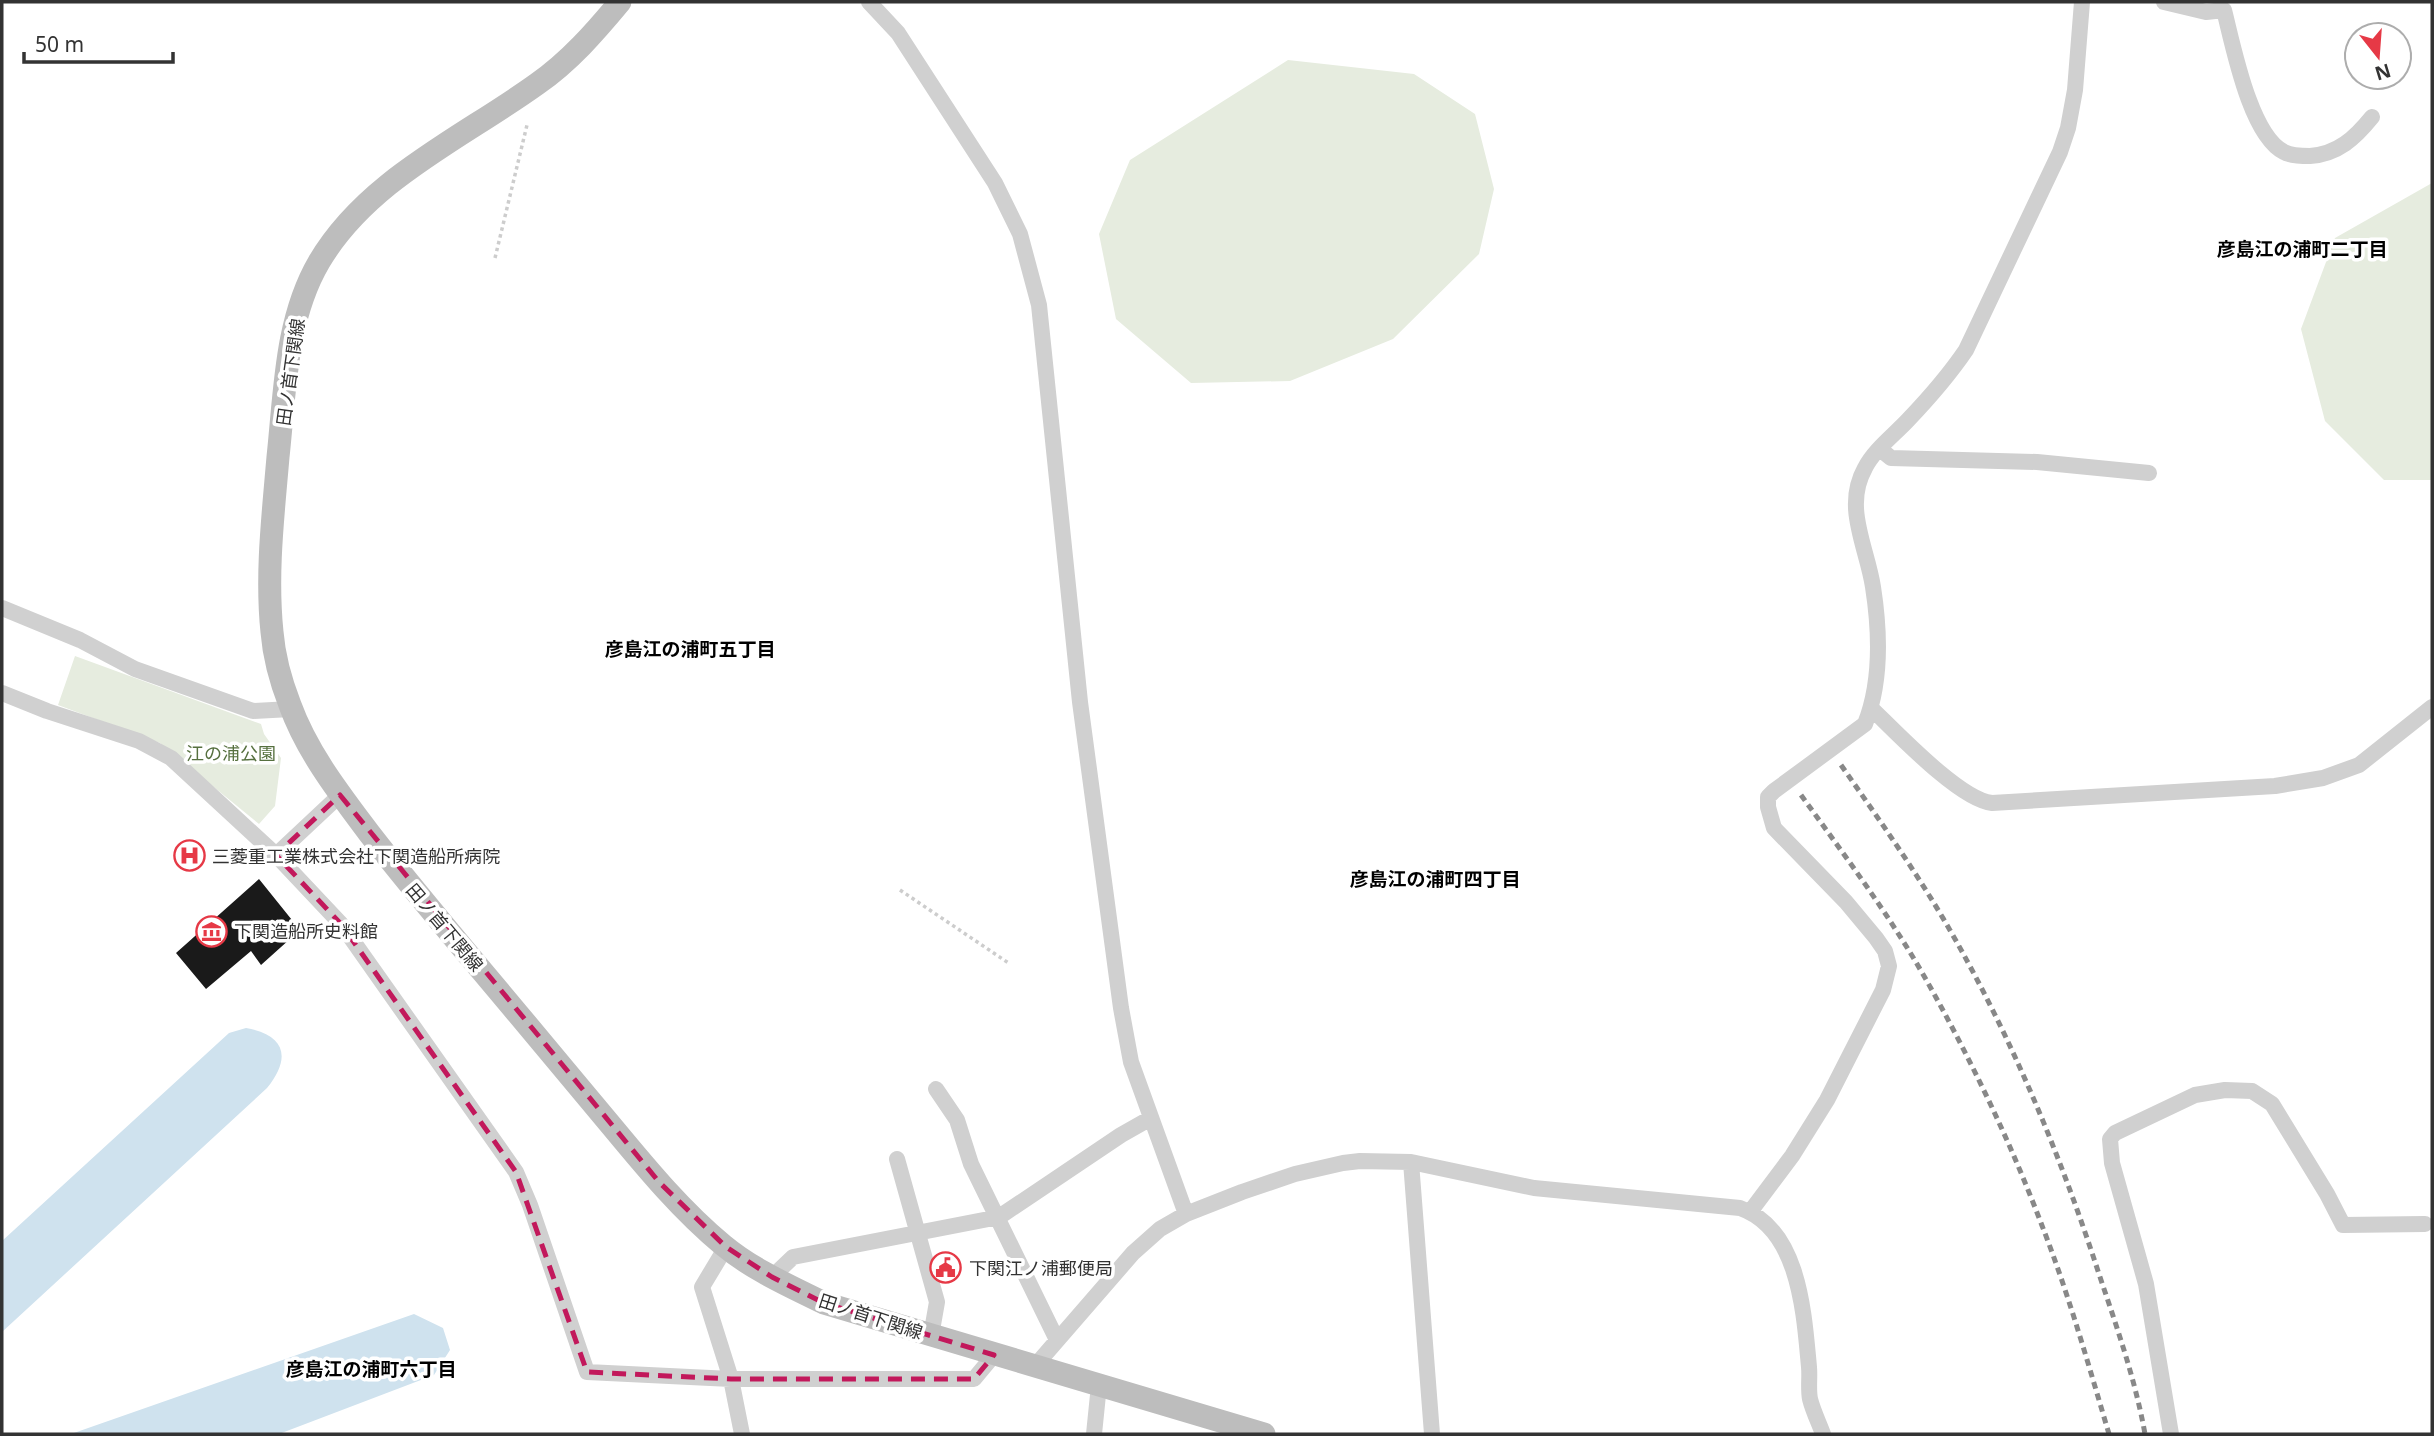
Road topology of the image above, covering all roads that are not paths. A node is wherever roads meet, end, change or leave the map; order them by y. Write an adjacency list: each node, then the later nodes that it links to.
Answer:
1 (620, 2): 12 (main road, 田ノ首下関線)
2 (869, 2): 16 (street)
3 (2082, 2): 6 (street)
4 (2164, 2): 5 (street)
5 (2372, 117)
6 (1880, 449): 7 (street); 11 (street)
7 (2150, 473)
8 (2, 608): 12 (street)
9 (2, 693): 14 (street)
10 (2432, 707): 11 (street)
11 (1871, 708): 19 (street)
12 (291, 709): 13 (main road, 田ノ首下関線)
13 (340, 795): 14 (street); 24 (main road, 田ノ首下関線)
14 (276, 855): 30 (street)
15 (936, 1089): 21 (street)
16 (1151, 1118): 20 (street); 21 (street)
17 (897, 1159): 23 (street)
18 (1410, 1163): 19 (street); 20 (street); 35 (street)
19 (1750, 1212): 36 (street)
20 (1186, 1214): 27 (street)
21 (999, 1217): 23 (street); 27 (street)
22 (2426, 1224): 37 (street)
23 (917, 1233): 25 (street); 26 (street)
24 (726, 1247): 25 (main road, 田ノ首下関線); 30 (street)
25 (772, 1277): 26 (main road, 田ノ首下関線)
26 (931, 1336): 28 (main road, 田ノ首下関線)
27 (1057, 1340): 29 (street)
28 (994, 1354): 29 (main road, 田ノ首下関線); 30 (street)
29 (1035, 1366): 31 (main road, 田ノ首下関線)
30 (731, 1379): 32 (street)
31 (1099, 1385): 33 (street); 34 (main road, 田ノ首下関線)
32 (743, 1434)
33 (1094, 1434)
34 (1265, 1434)
35 (1432, 1434)
36 (1824, 1434)
37 (2171, 1434)

